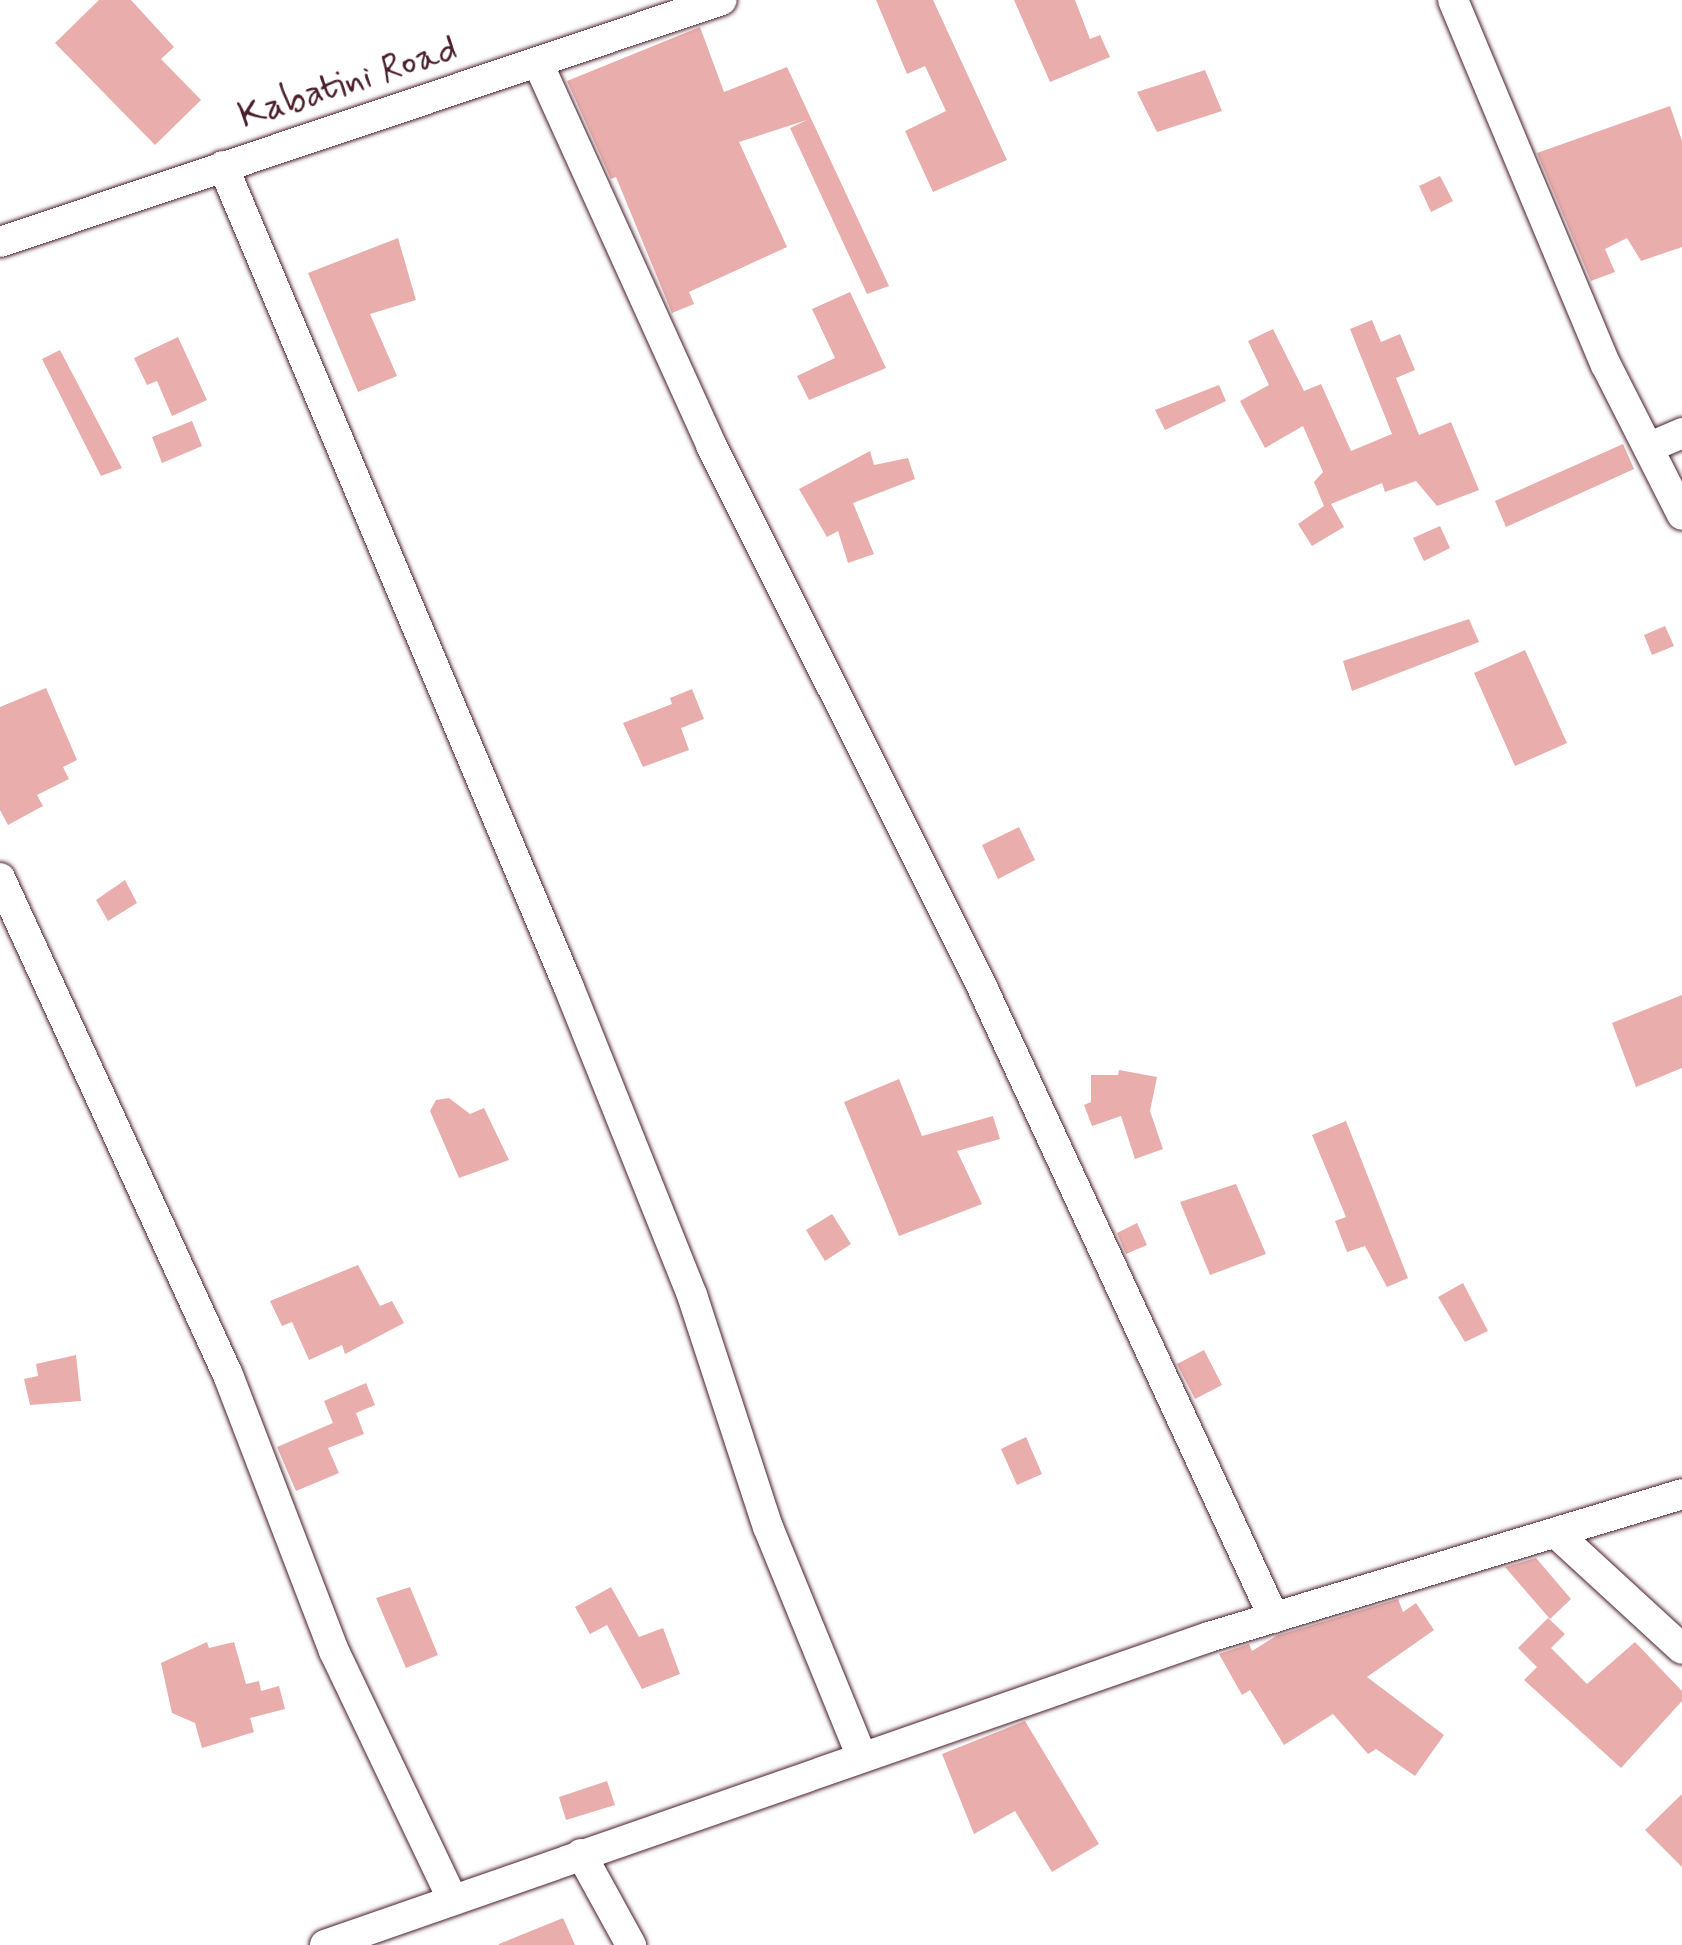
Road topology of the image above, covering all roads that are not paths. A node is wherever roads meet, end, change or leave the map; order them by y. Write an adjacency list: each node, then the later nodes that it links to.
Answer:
1 (722, 0): 3 (street, Kabatini Road)
2 (1453, 0): 7 (street)
3 (538, 63): 4 (street, Kabatini Road); 12 (street)
4 (223, 166): 5 (street, Kabatini Road); 14 (street)
5 (0, 242)
6 (1682, 433): 7 (street)
7 (1652, 446): 8 (street)
8 (1682, 515)
9 (0, 878): 16 (street)
10 (1682, 1494): 11 (street)
11 (1556, 1533): 12 (street); 13 (street)
12 (1274, 1618): 14 (street)
13 (1682, 1649)
14 (862, 1758): 15 (street)
15 (581, 1854): 16 (street); 18 (street)
16 (453, 1900): 17 (street)
17 (325, 1945)
18 (630, 1945)

